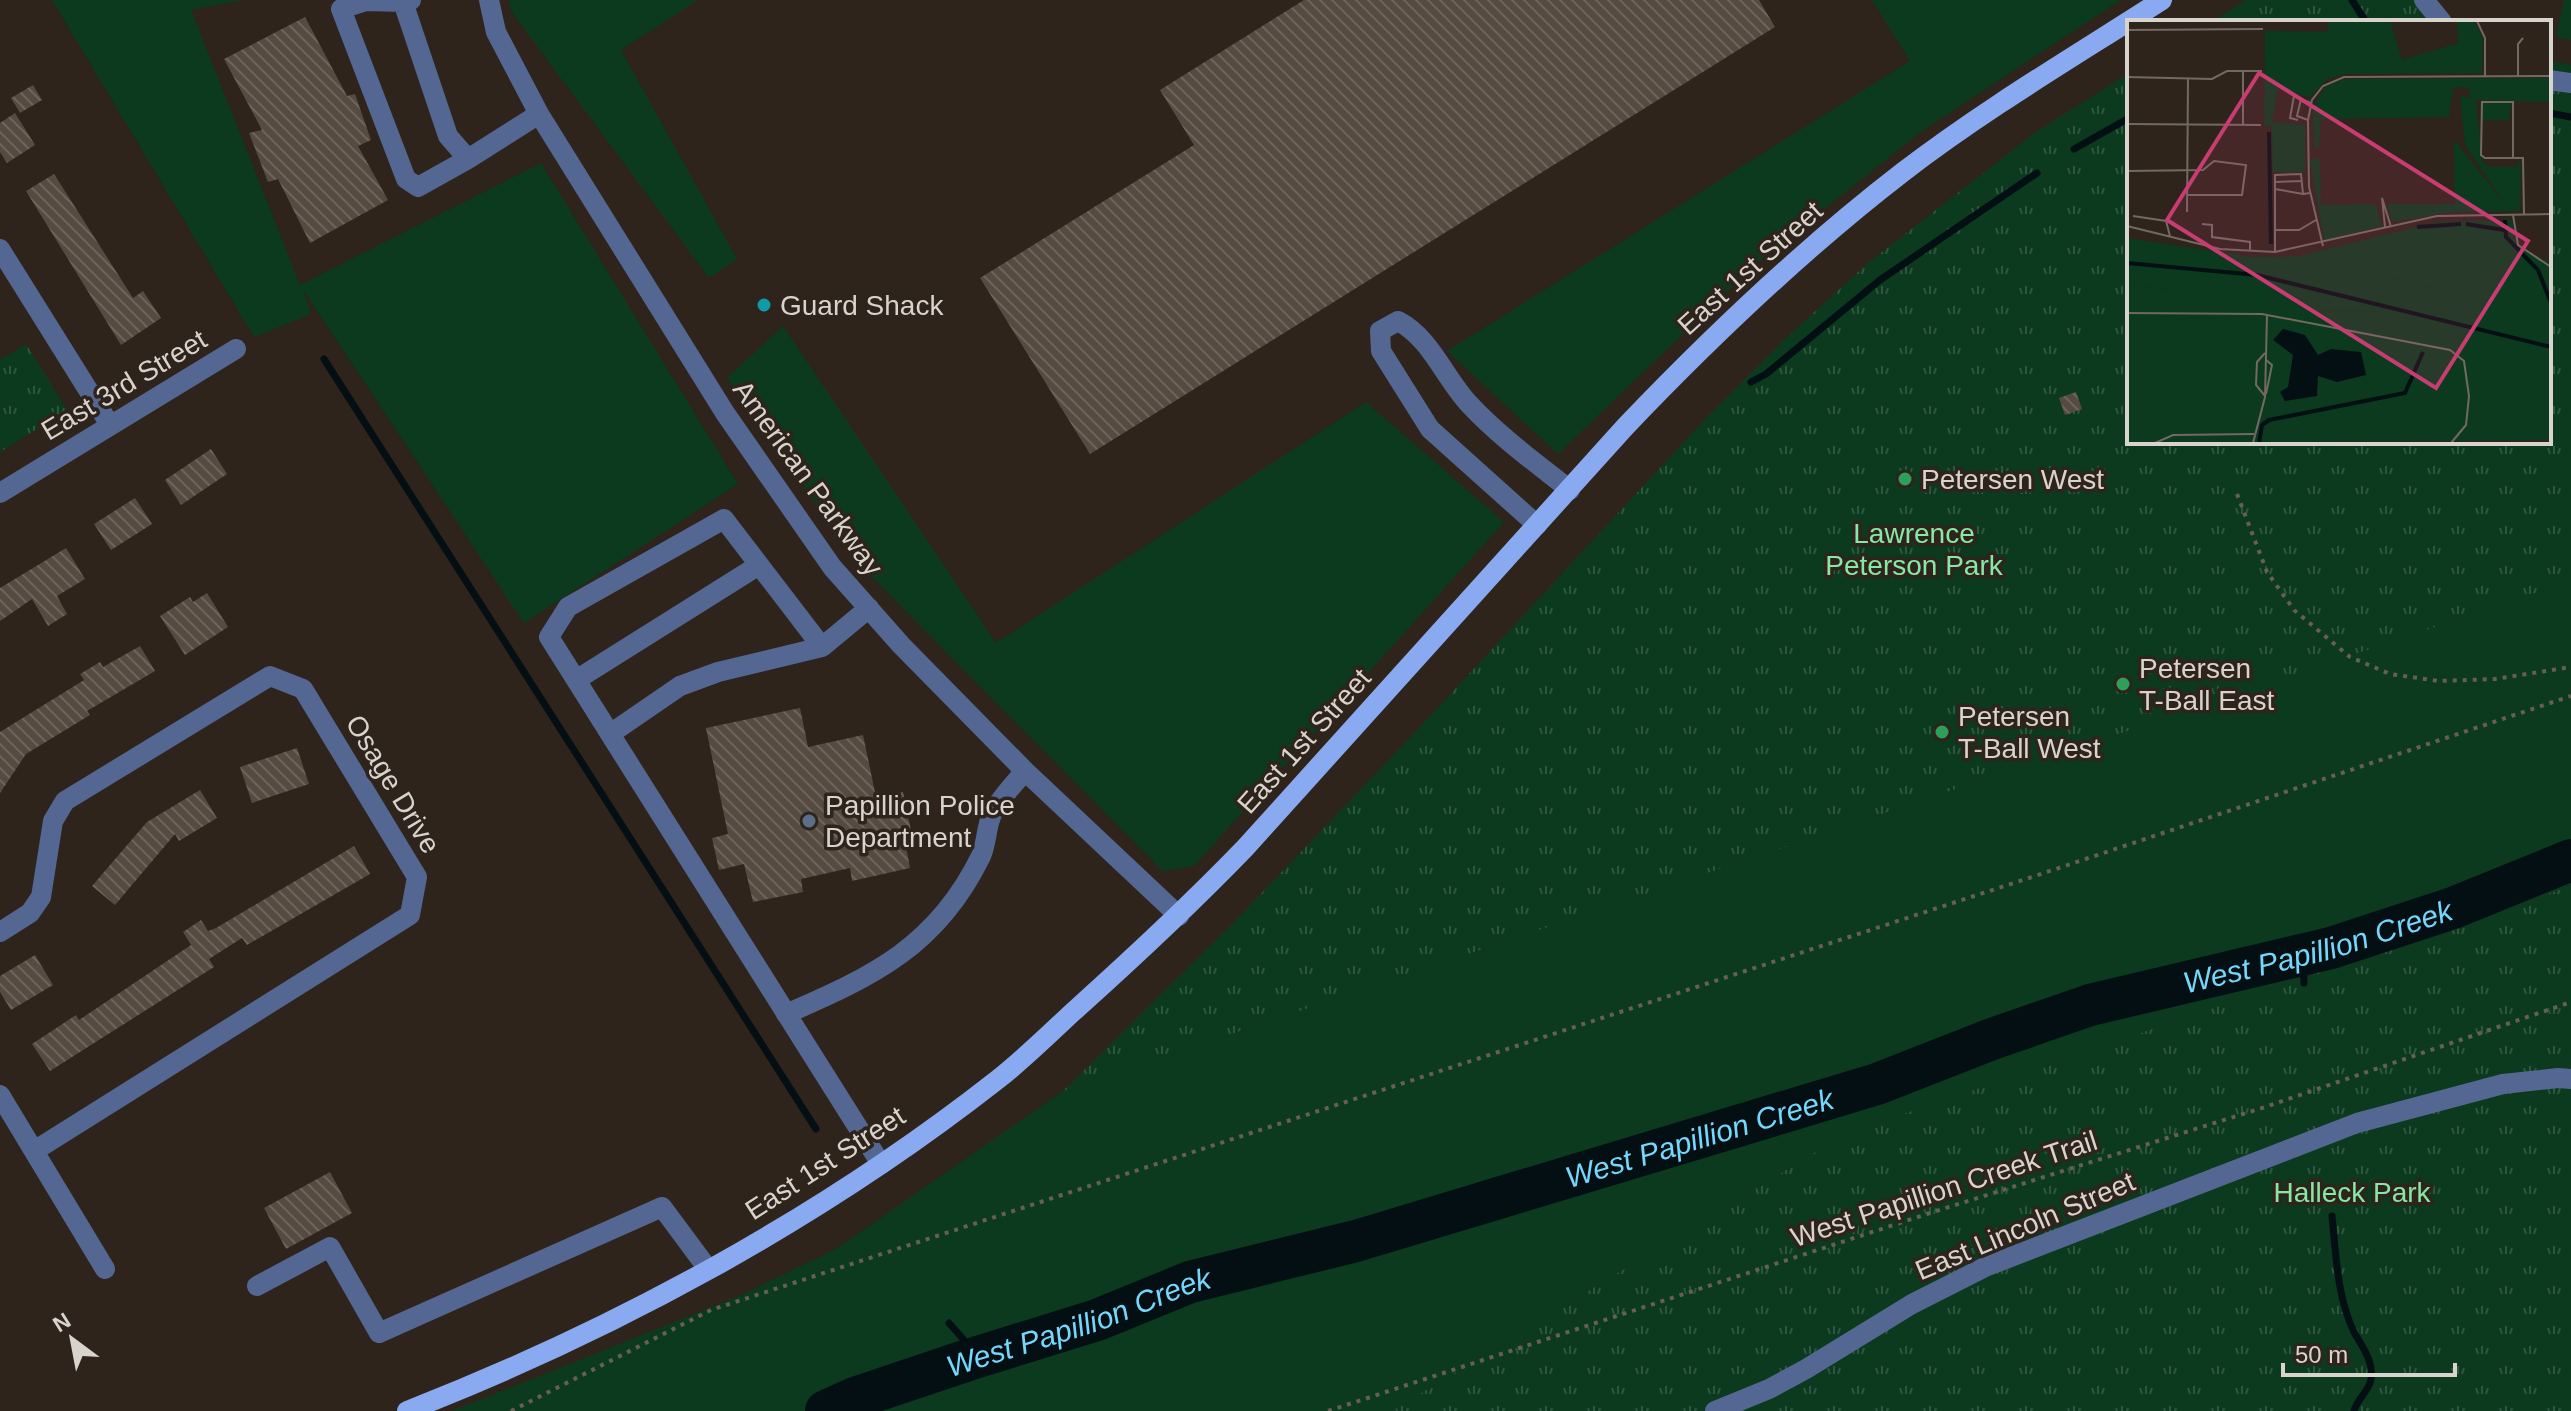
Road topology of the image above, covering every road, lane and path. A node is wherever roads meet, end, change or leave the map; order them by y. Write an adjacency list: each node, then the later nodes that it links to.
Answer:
1 (489, 0): 10 (street, American Parkway)
2 (2162, 0): 5 (main road, East 1st Street)
3 (2424, 0): 6 (street)
4 (407, 1): 11 (street); 11 (street)
5 (2131, 20)
6 (2440, 20)
7 (2127, 23): 15 (main road, East 1st Street)
8 (2551, 80): 9 (street)
9 (2571, 83)
10 (539, 114): 11 (street); 20 (street, American Parkway)
11 (468, 159)
12 (0, 249): 14 (street)
13 (236, 349): 14 (street, East 3rd Street)
14 (110, 425): 16 (street, East 3rd Street)
15 (1570, 490): 18 (main road, East 1st Street); 18 (street)
16 (0, 493)
17 (2237, 494): 22 (path)
18 (1537, 525): 27 (main road, East 1st Street)
19 (759, 565): 21 (street); 23 (street); 23 (street)
20 (869, 608): 21 (street); 26 (street, American Parkway)
21 (822, 647): 25 (street)
22 (2571, 667)
23 (576, 680): 25 (street)
24 (2571, 696): 39 (path)
25 (610, 734): 30 (street)
26 (1025, 771): 27 (street, American Parkway); 30 (street)
27 (1179, 916): 34 (main road, East 1st Street)
28 (0, 932): 33 (street, Osage Drive)
29 (2571, 1002): 40 (path, West Papillion Creek Trail)
30 (786, 1014): 34 (street)
31 (2571, 1079): 41 (street, East Lincoln Street)
32 (0, 1095): 33 (street)
33 (34, 1151): 35 (street)
34 (881, 1164): 36 (main road, East 1st Street)
35 (105, 1269)
36 (708, 1269): 37 (street); 38 (main road, East 1st Street)
37 (257, 1286)
38 (407, 1411)
39 (511, 1411)
40 (1328, 1411)
41 (1715, 1411)

